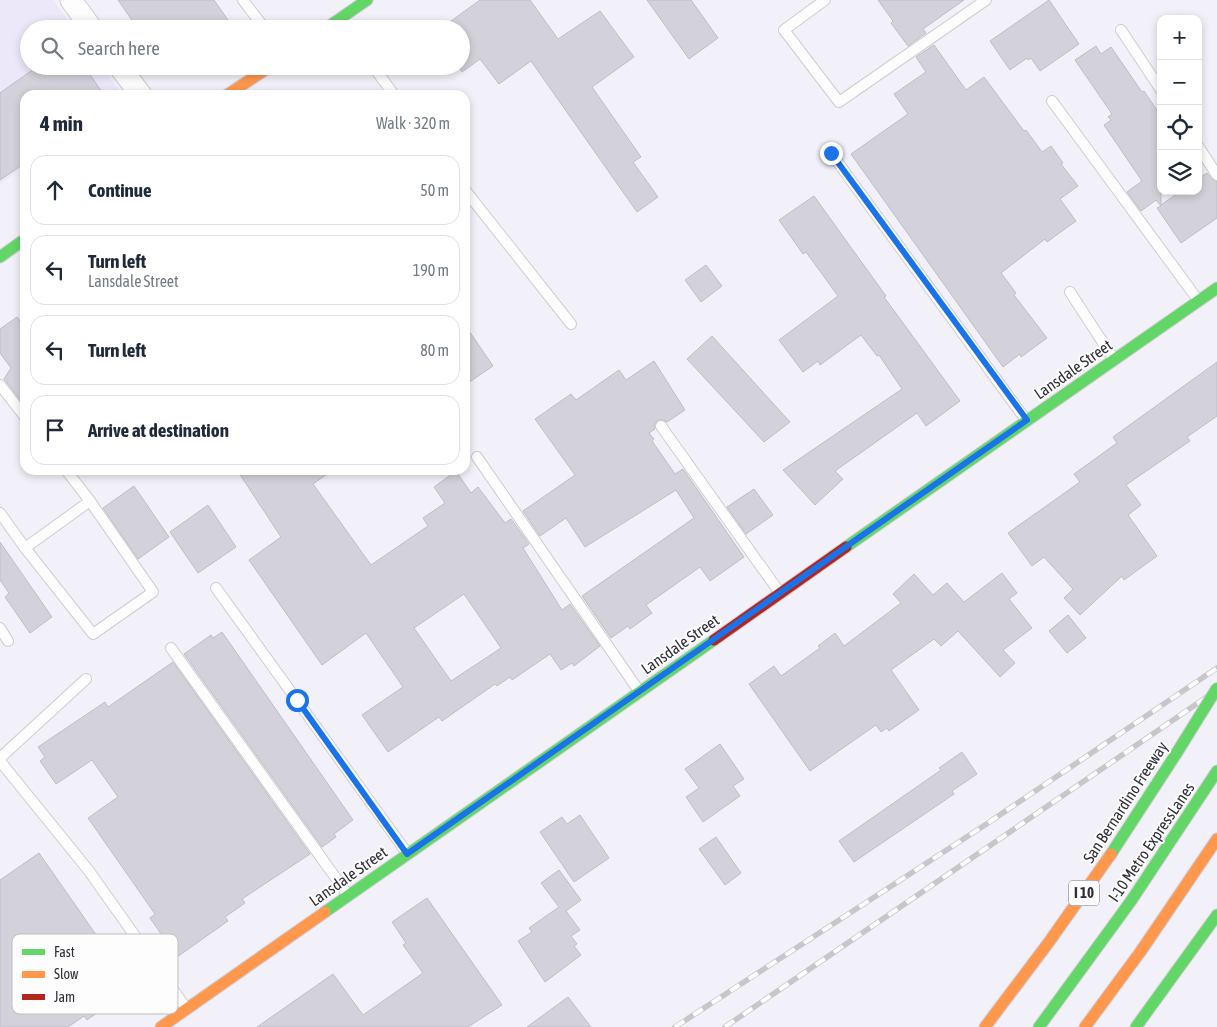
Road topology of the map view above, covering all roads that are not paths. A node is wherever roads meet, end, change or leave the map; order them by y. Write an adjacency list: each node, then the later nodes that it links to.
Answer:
1 (71, 0): 7 (street)
2 (243, 0): 8 (lane)
3 (367, 0): 6 (main road)
4 (825, 0): 5 (lane)
5 (986, 0)
6 (339, 19)
7 (85, 20)
8 (258, 20)
9 (1121, 30): 13 (lane)
10 (127, 75): 14 (street)
11 (258, 75): 15 (main road)
12 (380, 75): 16 (lane)
13 (1157, 84)
14 (137, 90)
15 (235, 90)
16 (390, 90)
17 (1052, 101): 26 (lane)
18 (1201, 150): 20 (lane)
19 (831, 153): 31 (lane)
20 (1217, 175)
21 (470, 196): 27 (lane)
22 (20, 243): 23 (main road)
23 (0, 257)
24 (1217, 288): 26 (main road, Lansdale Street)
25 (1070, 292): 28 (lane)
26 (1198, 300): 28 (main road, Lansdale Street)
27 (571, 324)
28 (1114, 360): 31 (main road, Lansdale Street)
29 (0, 385): 30 (lane)
30 (20, 411)
31 (1027, 420): 39 (main road, Lansdale Street)
32 (661, 426): 39 (lane)
33 (476, 457): 45 (lane)
34 (70, 475): 35 (lane)
35 (90, 501): 37 (lane); 37 (lane)
36 (0, 513): 37 (lane)
37 (25, 548)
38 (216, 588): 49 (lane)
39 (780, 593): 45 (main road, Lansdale Street)
40 (0, 628): 41 (lane)
41 (8, 641)
42 (171, 648): 50 (lane)
43 (86, 680): 46 (lane)
44 (1217, 688): 56 (main road, San Bernardino Freeway / I 10, bridge)
45 (640, 692): 49 (main road, Lansdale Street)
46 (0, 759): 52 (lane)
47 (1217, 771): 57 (main road, I-10 Metro ExpressLanes)
48 (1217, 838): 58 (main road)
49 (407, 854): 50 (main road, Lansdale Street)
50 (349, 896): 54 (main road, Lansdale Street)
51 (1217, 914): 59 (main road)
52 (134, 934)
53 (178, 996): 54 (lane)
54 (187, 1009): 55 (main road, Lansdale Street)
55 (161, 1027)
56 (985, 1027)
57 (1039, 1027)
58 (1085, 1027)
59 (1136, 1027)

